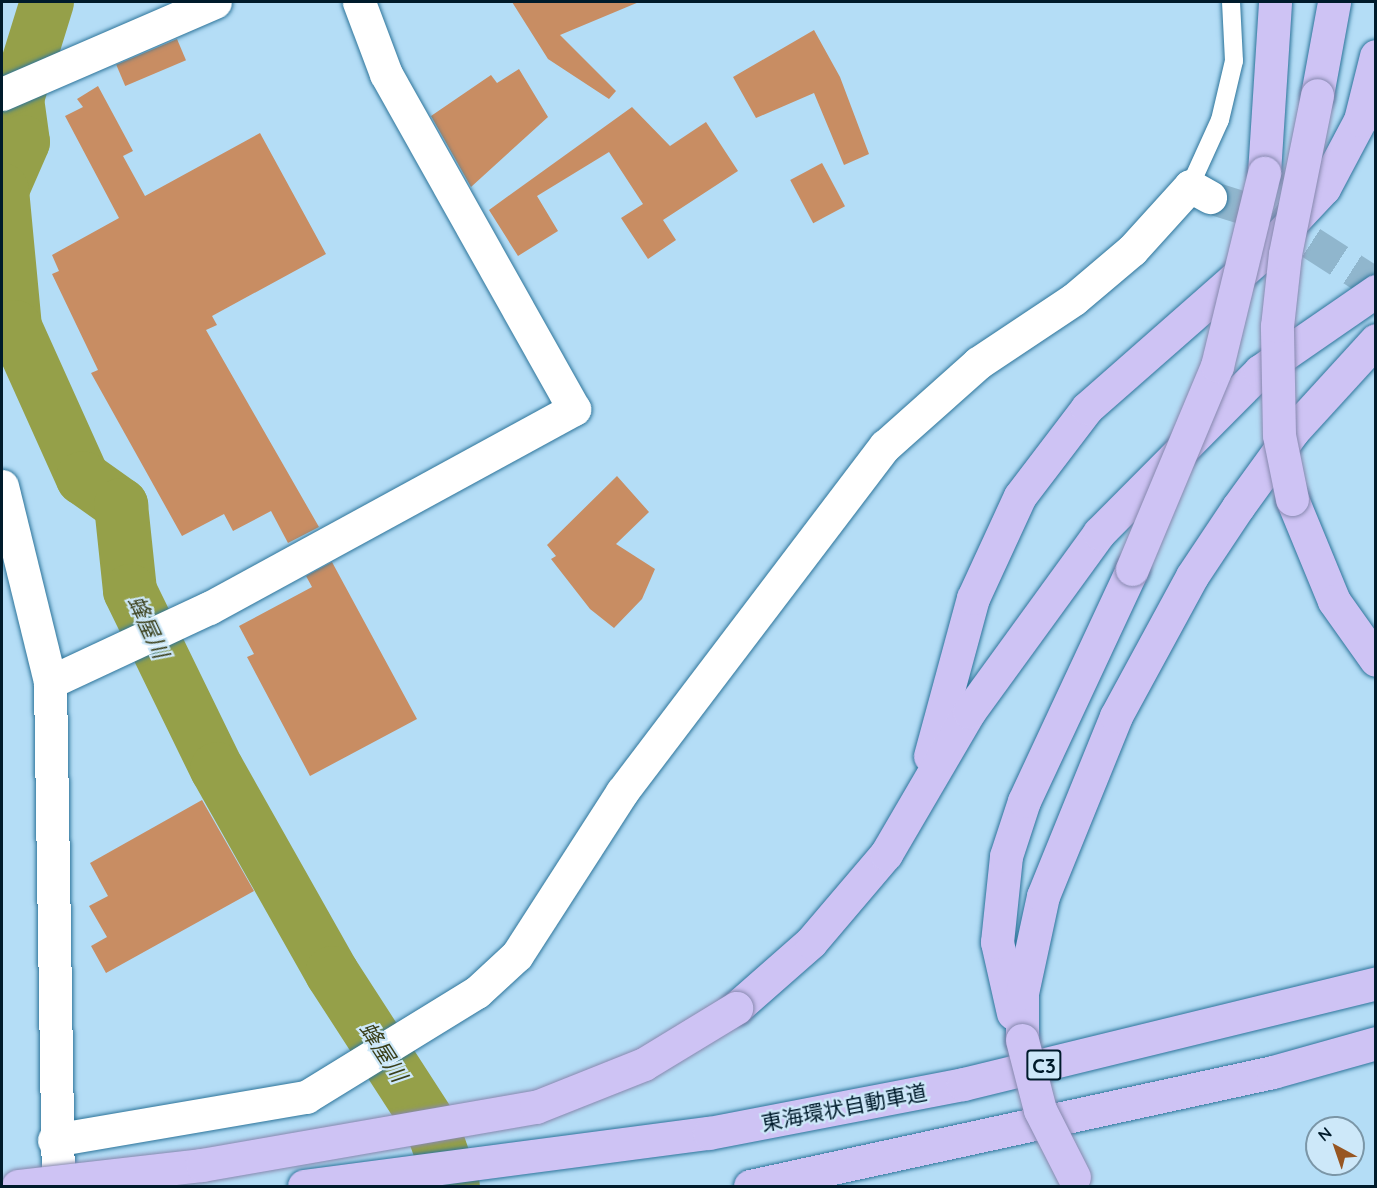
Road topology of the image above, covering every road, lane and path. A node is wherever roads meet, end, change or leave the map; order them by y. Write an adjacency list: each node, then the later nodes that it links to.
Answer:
1 (215, 2): 7 (street)
2 (359, 2): 13 (street)
3 (1231, 2): 8 (lane)
4 (1275, 2): 16 (highway, bridge)
5 (1334, 2): 12 (highway, bridge)
6 (1376, 56): 14 (highway)
7 (2, 94)
8 (1200, 192): 18 (street)
9 (1376, 291): 14 (highway)
10 (1376, 340): 16 (highway)
11 (2, 486): 13 (street)
12 (1376, 660)
13 (50, 682): 18 (street)
14 (908, 820): 20 (highway, bridge)
15 (1376, 983): 22 (highway, 東海環状自動車道 / C3)
16 (1022, 1040): 19 (highway, bridge)
17 (1376, 1043): 23 (highway)
18 (54, 1140): 21 (street)
19 (1078, 1182)
20 (18, 1186)
21 (58, 1186)
22 (304, 1186)
23 (750, 1186)

